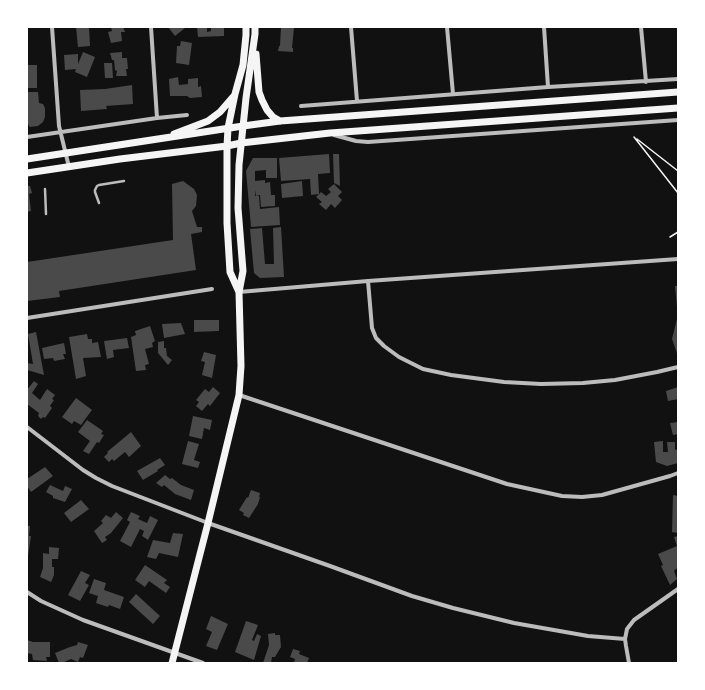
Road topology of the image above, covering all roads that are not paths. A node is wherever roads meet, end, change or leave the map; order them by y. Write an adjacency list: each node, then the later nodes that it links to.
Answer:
1 (52, 27): 24 (street)
2 (151, 27): 19 (street)
3 (246, 27): 13 (main road)
4 (351, 27): 15 (street)
5 (447, 27): 14 (street)
6 (544, 27): 11 (street)
7 (641, 27): 10 (street)
8 (255, 30): 21 (main road); 22 (main road)
9 (678, 79): 10 (street)
10 (646, 82): 11 (street)
11 (548, 87): 14 (street)
12 (678, 92): 21 (main road)
13 (235, 94): 23 (main road); 27 (main road)
14 (453, 94): 15 (street)
15 (357, 101): 16 (street)
16 (300, 106)
17 (678, 108): 25 (main road)
18 (188, 115): 19 (street)
19 (157, 118): 24 (street)
20 (678, 120): 25 (street)
21 (280, 122): 22 (main road)
22 (243, 126): 23 (main road); 28 (main road)
23 (228, 128): 27 (main road); 29 (main road)
24 (61, 132): 26 (street); 30 (street)
25 (330, 133): 28 (main road)
26 (27, 137)
27 (159, 140): 30 (main road)
28 (241, 143): 29 (main road); 41 (main road)
29 (227, 146): 32 (main road); 41 (main road)
30 (66, 153): 31 (main road); 32 (street)
31 (27, 159)
32 (68, 167): 33 (main road)
33 (27, 173)
34 (124, 181): 36 (lane)
35 (45, 190): 37 (lane)
36 (99, 203)
37 (46, 214)
38 (678, 259): 39 (street)
39 (368, 281): 41 (street); 43 (street)
40 (212, 289): 42 (street)
41 (239, 292): 44 (main road)
42 (27, 318)
43 (678, 367)
44 (239, 395): 46 (street); 47 (main road)
45 (27, 427): 47 (street)
46 (678, 473)
47 (208, 523): 50 (street); 51 (main road)
48 (678, 589): 50 (street)
49 (27, 592): 51 (street)
50 (626, 639): 54 (street)
51 (175, 653): 52 (main road); 53 (street)
52 (172, 663)
53 (202, 663)
54 (629, 663)

